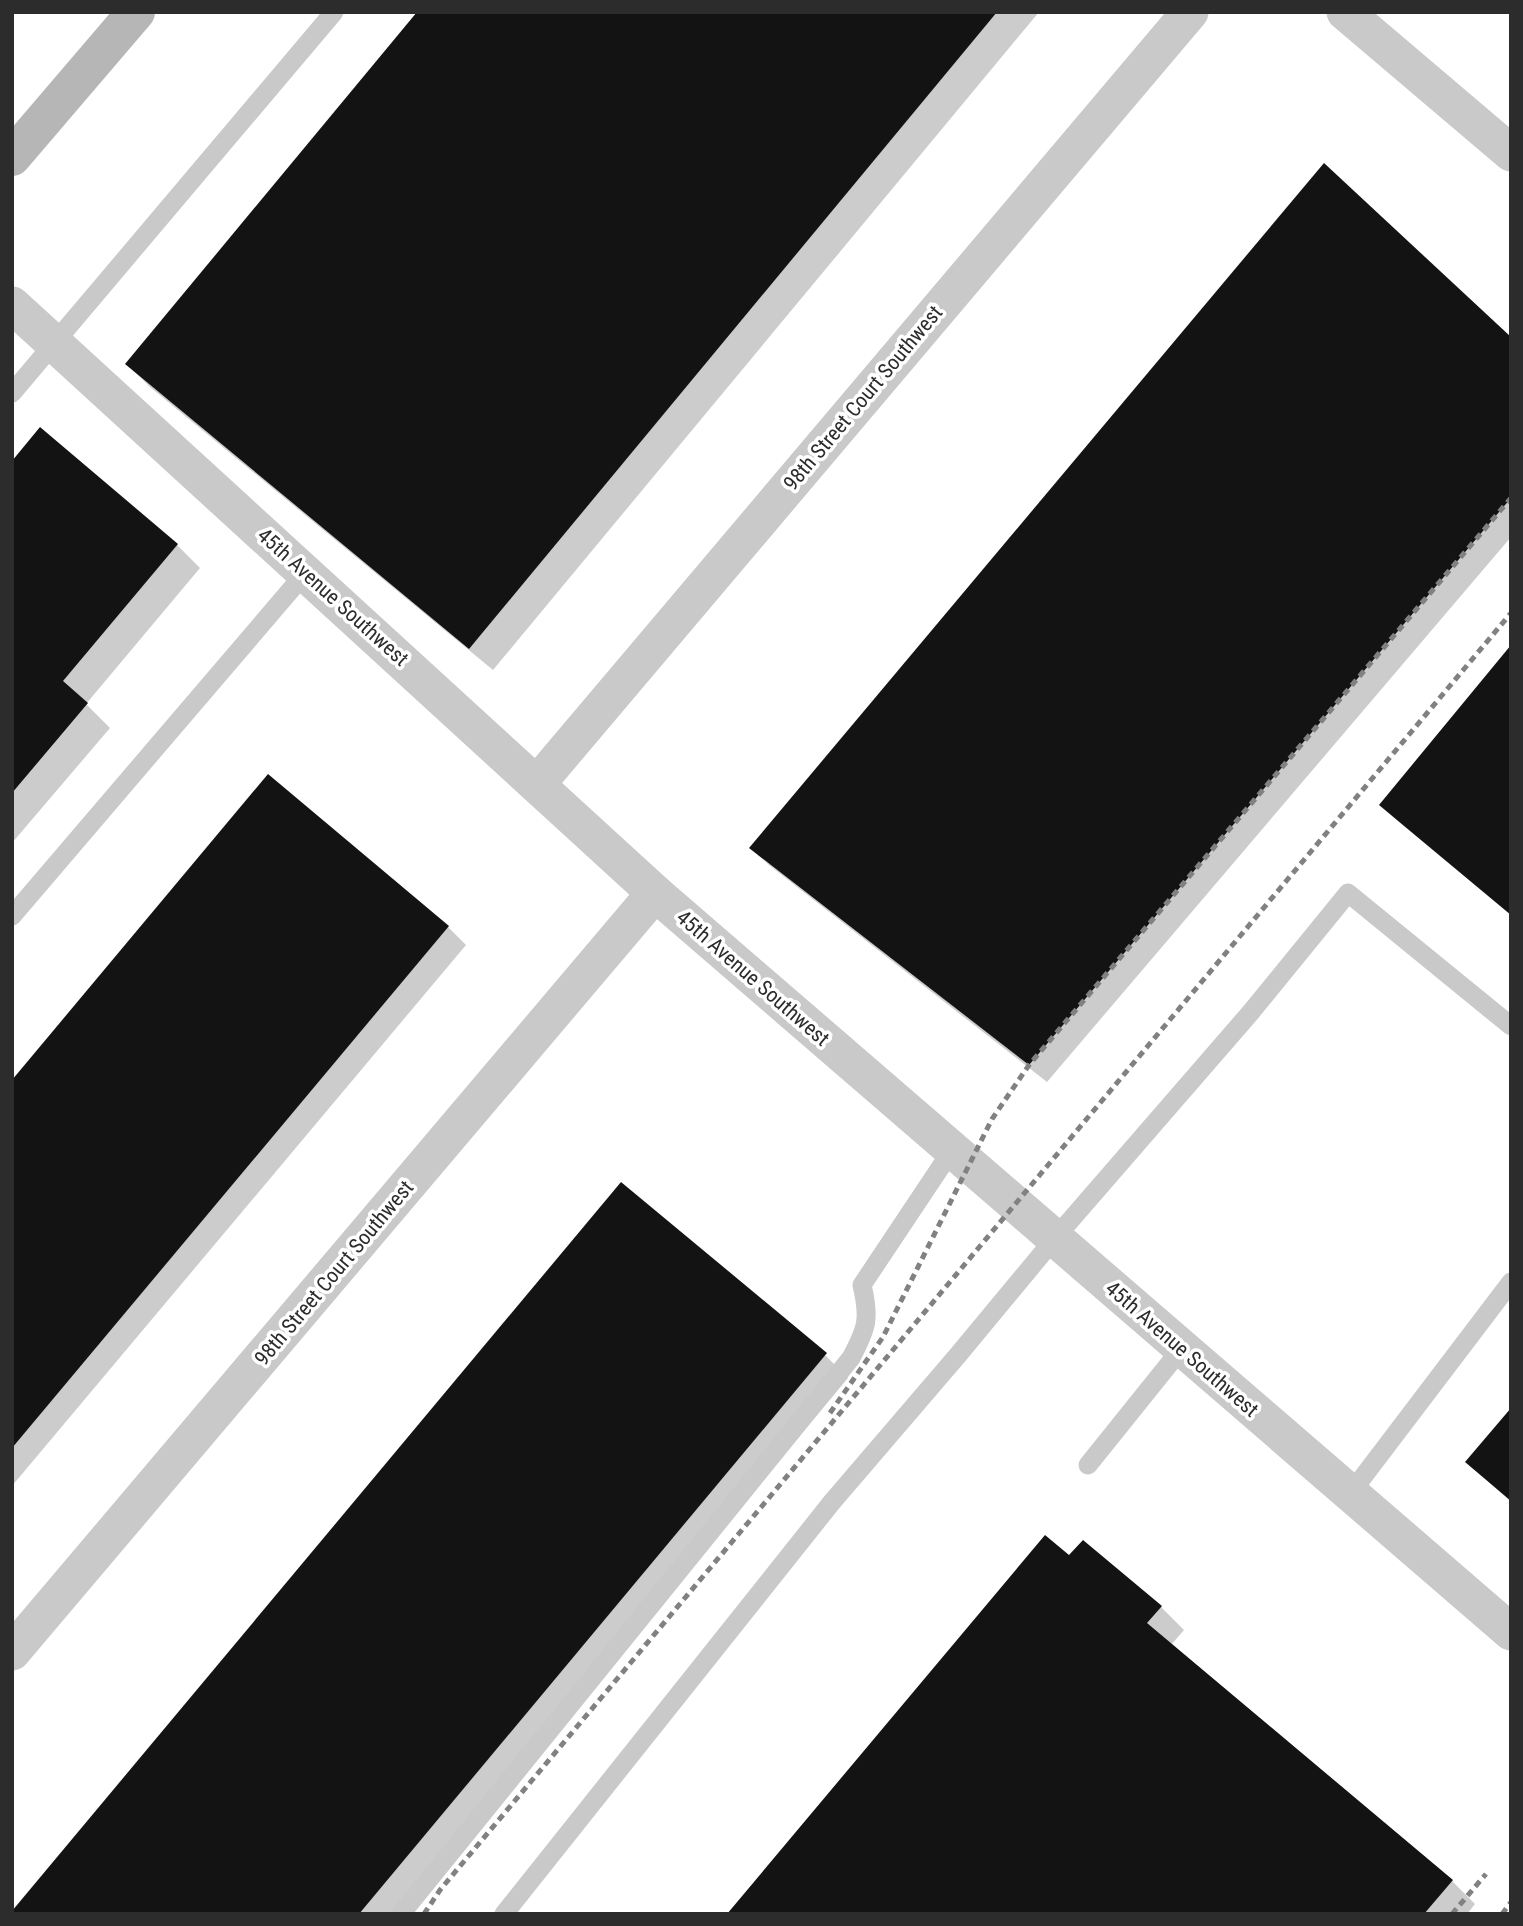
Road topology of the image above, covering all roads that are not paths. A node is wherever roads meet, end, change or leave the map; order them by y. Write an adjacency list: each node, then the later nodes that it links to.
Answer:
1 (136, 12): 6 (main road)
2 (334, 12): 8 (lane)
3 (1190, 12): 11 (street, 98th Street Court Southwest)
4 (1345, 12): 5 (street)
5 (1511, 153)
6 (12, 157)
7 (12, 305): 8 (street, 45th Avenue Southwest)
8 (55, 344): 9 (lane); 10 (street, 45th Avenue Southwest)
9 (12, 393)
10 (306, 572): 11 (street, 45th Avenue Southwest); 13 (lane)
11 (537, 784): 12 (street, 45th Avenue Southwest)
12 (655, 893): 15 (street, 45th Avenue Southwest); 22 (street, 98th Street Court Southwest)
13 (12, 916)
14 (1511, 1026): 16 (lane)
15 (952, 1150): 16 (street, 45th Avenue Southwest); 23 (lane)
16 (1055, 1238): 18 (street, 45th Avenue Southwest); 24 (lane)
17 (1511, 1282): 20 (lane)
18 (1182, 1348): 19 (lane); 20 (street, 45th Avenue Southwest)
19 (1088, 1465)
20 (1350, 1494): 21 (street, 45th Avenue Southwest)
21 (1511, 1632)
22 (12, 1652)
23 (401, 1914)
24 (503, 1914)

